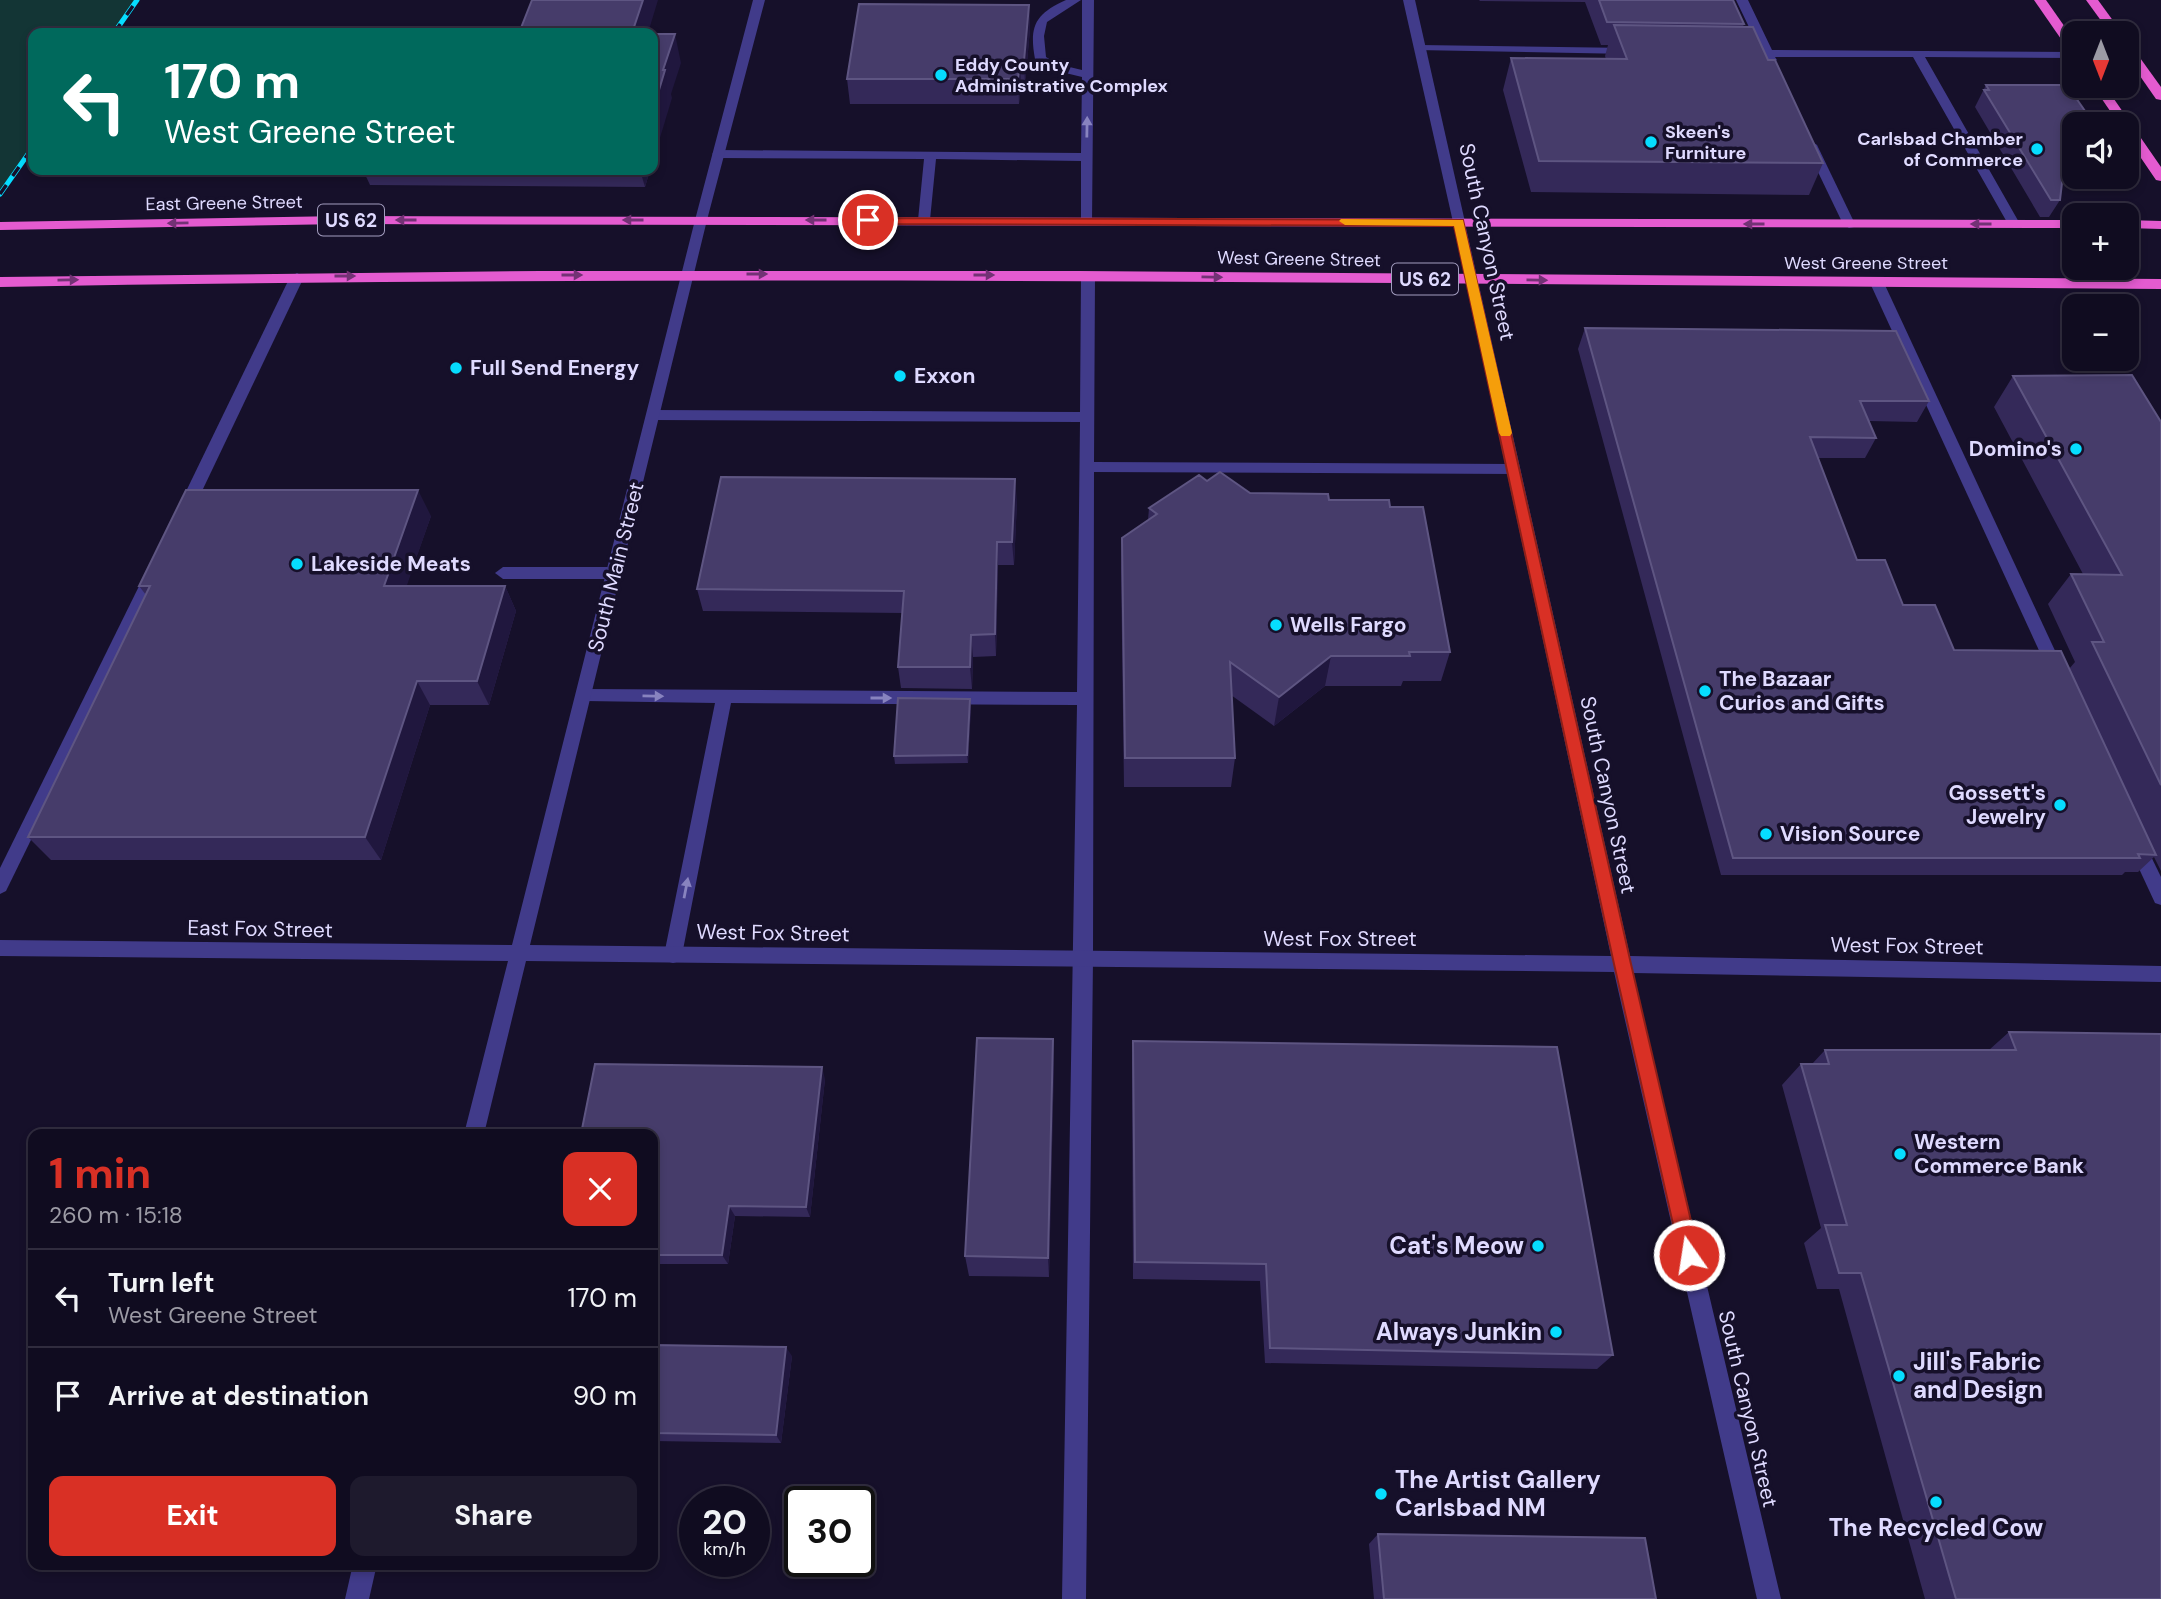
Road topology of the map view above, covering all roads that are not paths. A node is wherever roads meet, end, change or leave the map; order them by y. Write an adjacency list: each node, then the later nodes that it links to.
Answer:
1 (759, 0): 22 (street, South Main Street)
2 (1075, 0): 17 (street)
3 (1088, 0): 17 (street)
4 (1409, 0): 10 (street, South Canyon Street)
5 (1742, 0): 13 (street)
6 (2040, 0): 9 (highway)
7 (2092, 0): 8 (highway)
8 (2107, 21)
9 (2062, 32)
10 (1420, 48): 11 (street); 29 (street, South Canyon Street)
11 (1642, 51)
12 (1726, 52): 13 (street)
13 (1767, 53): 14 (street); 18 (street)
14 (1917, 54): 15 (street); 31 (street)
15 (2062, 55)
16 (2139, 65): 19 (highway)
17 (1088, 75): 24 (street, one-way to 17)
18 (1779, 78)
19 (2161, 96)
20 (1808, 139): 30 (street)
21 (2139, 144): 25 (highway)
22 (718, 154): 23 (street); 26 (street, South Main Street)
23 (930, 157): 24 (street); 27 (street)
24 (1086, 157): 28 (street)
25 (2161, 177)
26 (701, 220): 27 (highway, West Greene Street / US 62, one-way to 26); 35 (highway, East Greene Street / US 62, one-way to 35); 36 (street, South Main Street)
27 (924, 220): 28 (highway, West Greene Street / US 62)
28 (1087, 220): 29 (highway, West Greene Street / US 62)
29 (1459, 222): 30 (highway, West Greene Street / US 62, one-way to 29); 39 (street, South Canyon Street)
30 (1849, 224): 31 (highway, West Greene Street / US 62, one-way to 30)
31 (2014, 224): 32 (highway, West Greene Street / US 62)
32 (2062, 224)
33 (2139, 224): 34 (highway)
34 (2161, 225)
35 (0, 226)
36 (688, 274): 37 (highway, West Greene Street / US 62, one-way to 37); 38 (highway, US 62, one-way to 36); 43 (street, South Main Street)
37 (1088, 276): 39 (highway, West Greene Street / US 62, one-way to 39); 44 (street)
38 (297, 277): 40 (highway, US 62, one-way to 38); 47 (street)
39 (1472, 279): 41 (highway, West Greene Street / US 62, one-way to 41); 46 (street, South Canyon Street)
40 (0, 282)
41 (1877, 283): 42 (highway, West Greene Street / US 62); 51 (street)
42 (2161, 284)
43 (653, 415): 44 (street); 50 (street, South Main Street)
44 (1087, 417): 45 (street)
45 (1087, 467): 46 (street); 54 (street)
46 (1513, 469): 62 (street, South Canyon Street)
47 (175, 529)
48 (163, 554): 56 (street)
49 (503, 573): 50 (street)
50 (616, 573): 52 (street, South Main Street)
51 (2062, 684)
52 (585, 695): 53 (street, one-way to 53); 59 (street, South Main Street)
53 (724, 697): 54 (street, one-way to 54); 60 (street, one-way to 53)
54 (1085, 699): 61 (street)
55 (2132, 834): 57 (street)
56 (0, 886)
57 (2161, 897)
58 (0, 948): 59 (street, East Fox Street)
59 (519, 955): 60 (street, West Fox Street); 64 (street, South Main Street)
60 (673, 955): 61 (street, West Fox Street)
61 (1084, 959): 62 (street, West Fox Street); 67 (street)
62 (1622, 964): 63 (street, West Fox Street); 68 (street, South Canyon Street)
63 (2161, 974)
64 (475, 1129)
65 (363, 1570): 66 (street)
66 (356, 1599)
67 (1074, 1599)
68 (1769, 1599)

